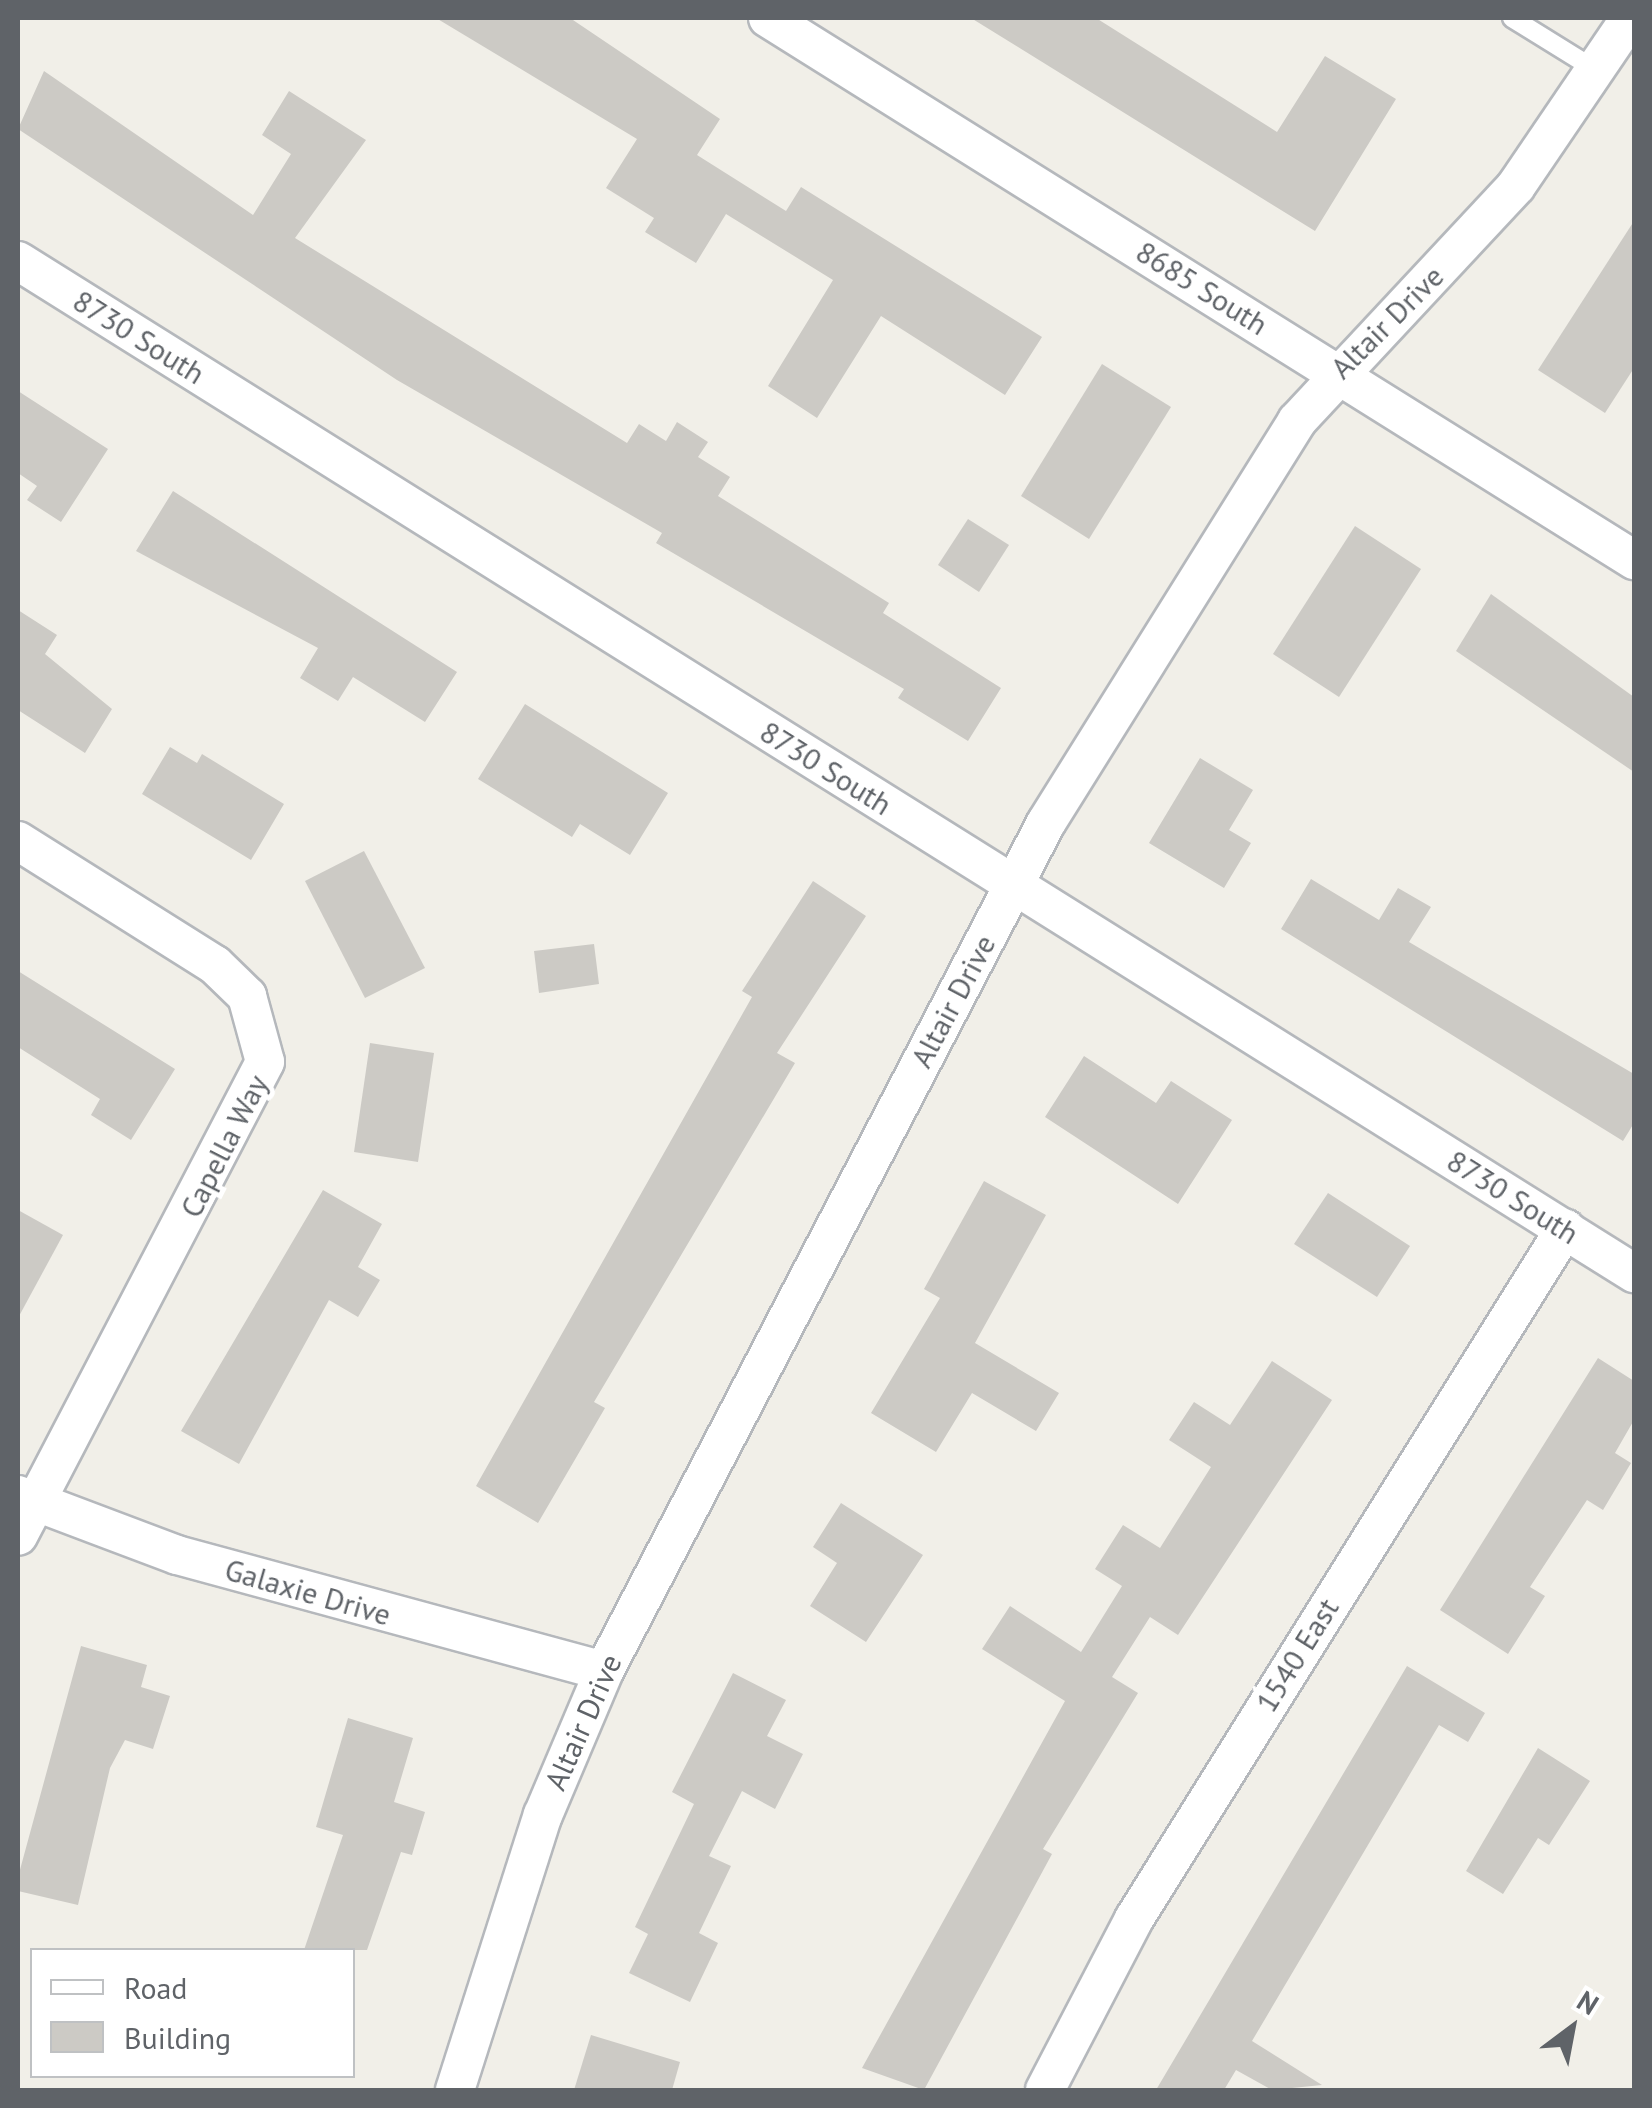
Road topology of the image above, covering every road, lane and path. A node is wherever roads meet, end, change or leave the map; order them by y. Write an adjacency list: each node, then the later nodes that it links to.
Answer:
1 (768, 18): 6 (street, 8685 South)
2 (1512, 18): 4 (lane)
3 (1630, 18): 4 (street, Altair Drive)
4 (1596, 70): 6 (street, Altair Drive)
5 (18, 260): 9 (street, 8730 South)
6 (1335, 371): 7 (street, 8685 South); 9 (street, Altair Drive)
7 (1634, 560)
8 (18, 841): 12 (street, Capella Way)
9 (1012, 884): 10 (street, 8730 South); 14 (street, Altair Drive)
10 (1565, 1229): 11 (street, 8730 South); 16 (street, 1540 East)
11 (1634, 1273)
12 (25, 1498): 13 (street, Capella Way); 14 (street, Galaxie Drive)
13 (18, 1536)
14 (604, 1671): 15 (street, Altair Drive)
15 (455, 2090)
16 (1045, 2090)

